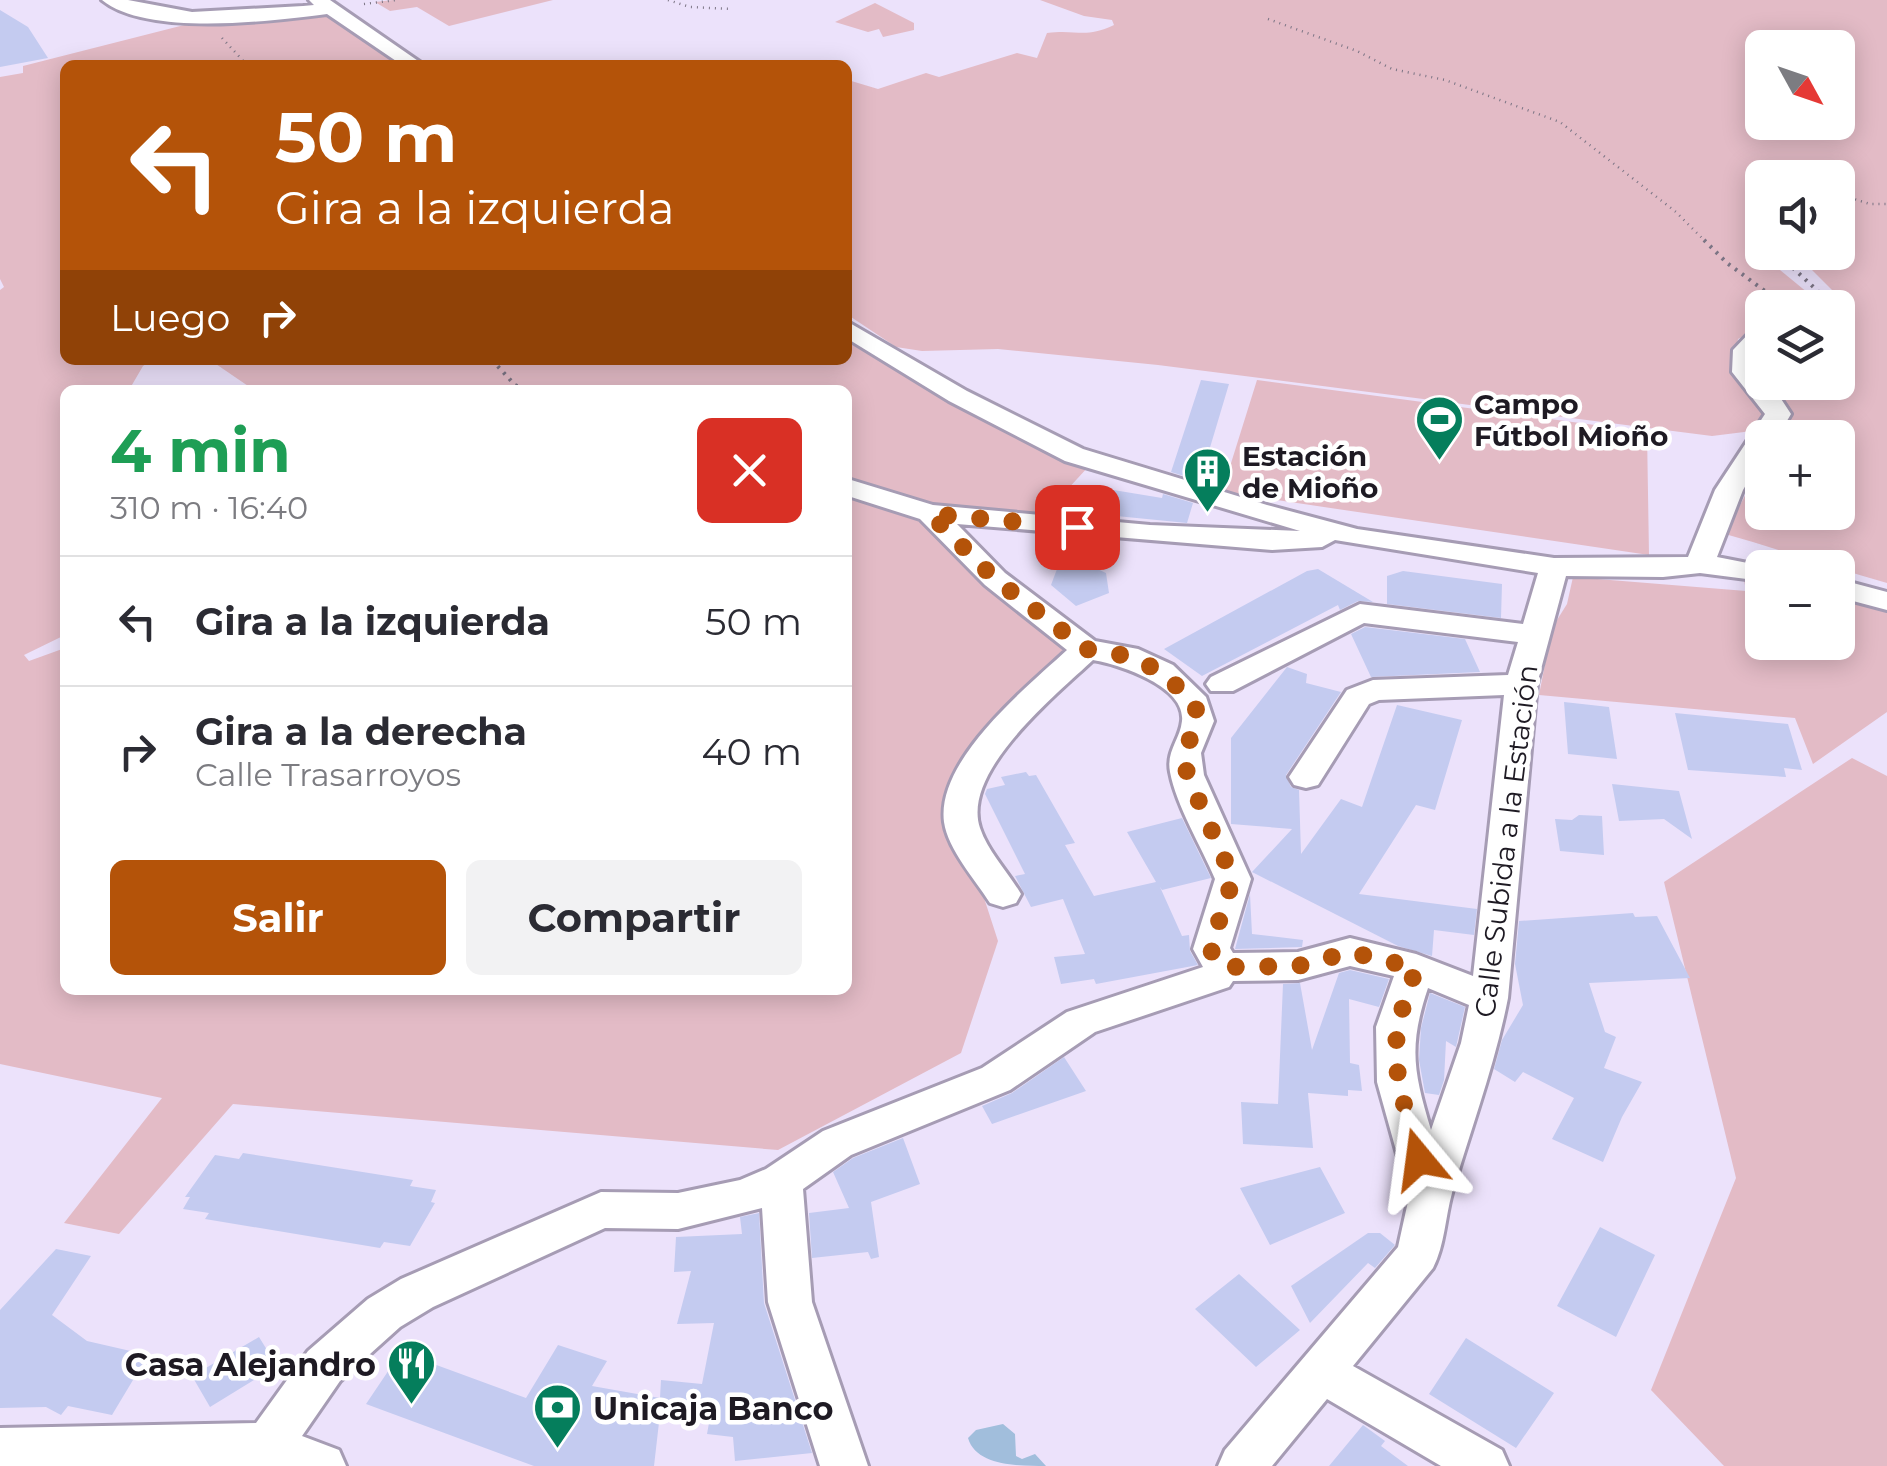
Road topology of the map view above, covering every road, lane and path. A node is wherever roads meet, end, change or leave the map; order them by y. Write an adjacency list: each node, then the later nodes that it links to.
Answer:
1 (112, 0): 3 (street)
2 (668, 0): 4 (path)
3 (324, 4): 6 (street)
4 (732, 9)
5 (1268, 19): 10 (path)
6 (408, 60)
7 (1855, 199): 8 (path)
8 (1887, 207)
9 (1795, 270): 11 (path)
10 (1763, 290)
11 (1817, 290)
12 (852, 331): 18 (street)
13 (496, 365): 14 (path)
14 (514, 385)
15 (1745, 466): 19 (street)
16 (852, 488): 17 (street)
17 (930, 514): 18 (street); 25 (street)
18 (1356, 537): 20 (street)
19 (1700, 564): 20 (street); 21 (street)
20 (1554, 567): 24 (street, Calle Subida a la Estación)
21 (1745, 570)
22 (1855, 593): 23 (street)
23 (1887, 601)
24 (1535, 635): 26 (street); 27 (street, Calle Subida a la Estación)
25 (1086, 649): 29 (street); 30 (street)
26 (1222, 684)
27 (1521, 684): 28 (street); 32 (street, Calle Subida a la Estación)
28 (1306, 777)
29 (1002, 894)
30 (1222, 967): 31 (street); 33 (street)
31 (1416, 968): 32 (street); 34 (street)
32 (1490, 998): 34 (street, Calle Subida a la Estación)
33 (781, 1182): 36 (street); 39 (street)
34 (1430, 1197): 35 (street, Calle Subida a la Estación)
35 (1322, 1372): 40 (street, Calle Subida a la Estación); 41 (street)
36 (268, 1446): 37 (street); 38 (street)
37 (0, 1450)
38 (322, 1466)
39 (844, 1466)
40 (1242, 1466)
41 (1485, 1466)

